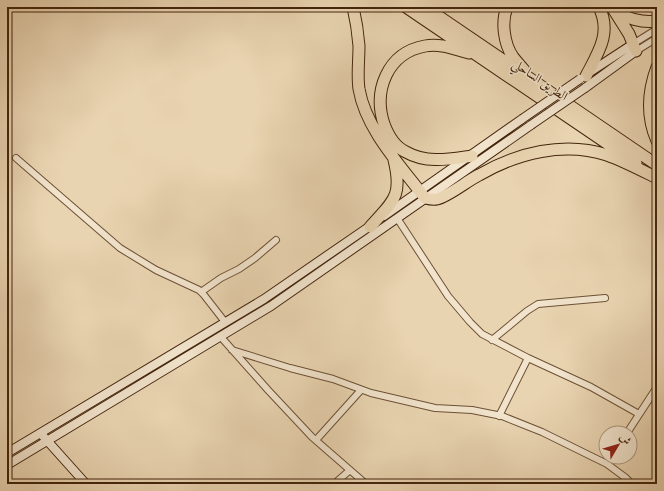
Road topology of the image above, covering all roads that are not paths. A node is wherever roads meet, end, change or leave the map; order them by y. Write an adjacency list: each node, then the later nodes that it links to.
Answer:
1 (353, 7): 16 (highway)
2 (406, 7): 11 (highway, الطريق الساحلي)
3 (425, 7): 14 (highway, الطريق الساحلي)
4 (507, 7): 14 (highway)
5 (599, 7): 13 (highway)
6 (613, 7): 7 (highway); 10 (highway)
7 (657, 21)
8 (657, 28): 10 (street)
9 (657, 38): 10 (street)
10 (635, 47): 13 (main road); 21 (main road, bridge)
11 (477, 55): 17 (highway); 20 (highway, الطريق الساحلي)
12 (657, 67): 15 (highway)
13 (583, 78): 17 (main road, bridge)
14 (541, 87): 19 (highway, الطريق الساحلي)
15 (657, 140)
16 (392, 156): 21 (highway); 23 (highway)
17 (472, 156): 21 (main road)
18 (16, 158): 25 (street)
19 (657, 165)
20 (657, 177): 21 (highway)
21 (422, 194): 22 (main road); 23 (main road)
22 (397, 218): 28 (main road); 29 (street)
23 (370, 227): 27 (main road)
24 (276, 240): 25 (street)
25 (201, 292): 27 (street)
26 (605, 298): 29 (street)
27 (226, 322): 37 (main road)
28 (220, 336): 30 (street); 39 (main road)
29 (492, 340): 31 (street)
30 (232, 350): 33 (street); 38 (street)
31 (528, 358): 34 (street); 35 (street)
32 (657, 387): 34 (street)
33 (361, 390): 35 (street); 38 (street)
34 (639, 414): 36 (street)
35 (499, 416): 41 (street)
36 (632, 425)
37 (41, 432): 39 (main road); 40 (main road)
38 (316, 440): 44 (street)
39 (46, 441): 42 (main road); 45 (main road)
40 (7, 453): 42 (street)
41 (598, 460)
42 (10, 463)
43 (608, 465): 48 (street)
44 (350, 470): 46 (street); 47 (street)
45 (86, 484)
46 (334, 484)
47 (366, 484)
48 (632, 484)

